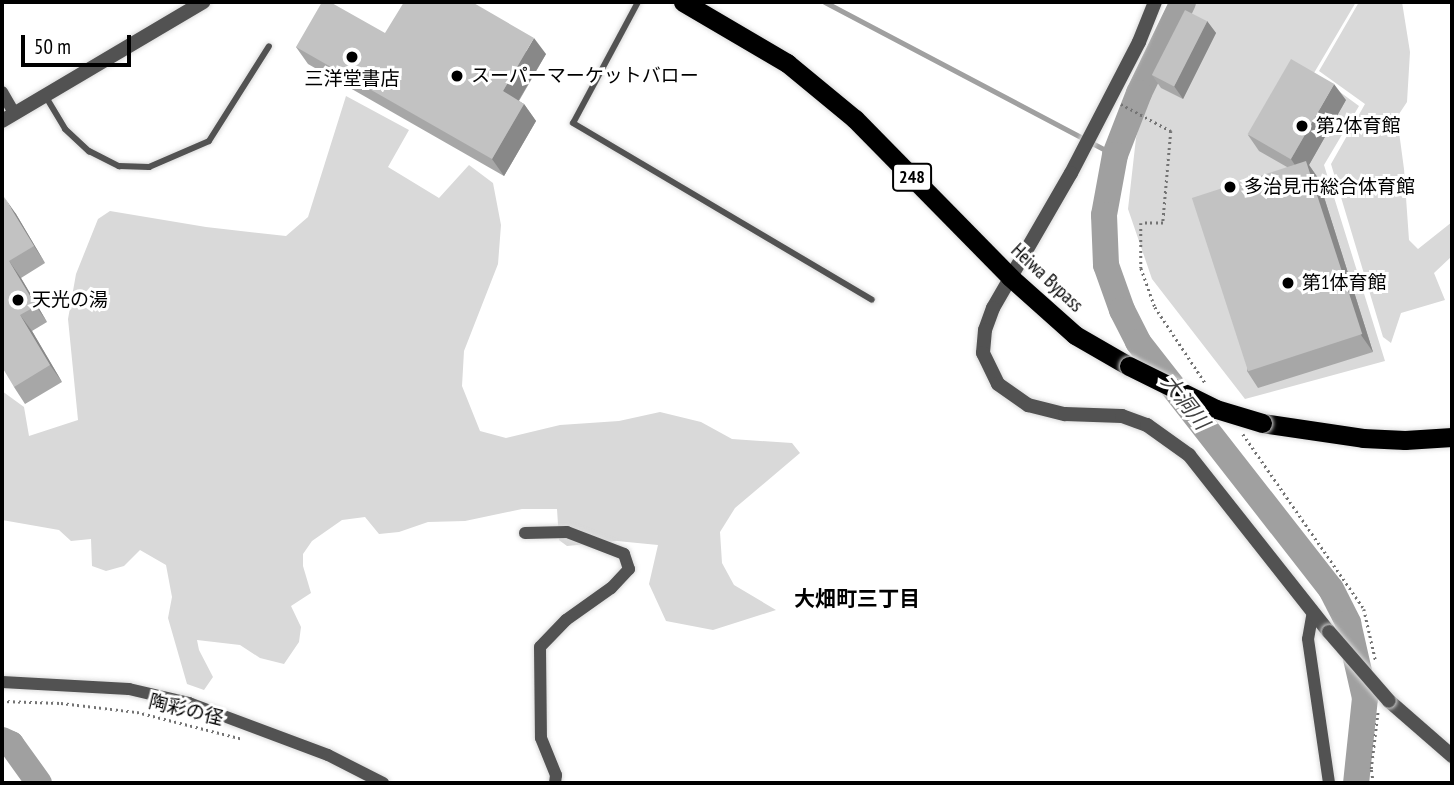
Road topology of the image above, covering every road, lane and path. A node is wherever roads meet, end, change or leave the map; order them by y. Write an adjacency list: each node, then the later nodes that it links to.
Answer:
1 (203, 2): 7 (street)
2 (638, 2): 12 (lane)
3 (683, 2): 11 (highway, Heiwa Bypass / 248)
4 (1155, 2): 11 (street)
5 (269, 46): 7 (lane)
6 (2, 92): 9 (street)
7 (45, 95): 9 (street)
8 (1126, 107): 10 (path)
9 (8, 117)
10 (1151, 120)
11 (1010, 277): 13 (highway, Heiwa Bypass / 248, bridge); 15 (street)
12 (872, 300)
13 (1452, 436)
14 (525, 533): 21 (street)
15 (1313, 611): 19 (street, bridge); 22 (street)
16 (2, 682): 20 (street)
17 (2, 701): 18 (path, 陶彩の径)
18 (252, 742)
19 (1452, 756)
20 (383, 783)
21 (555, 783)
22 (1329, 783)

